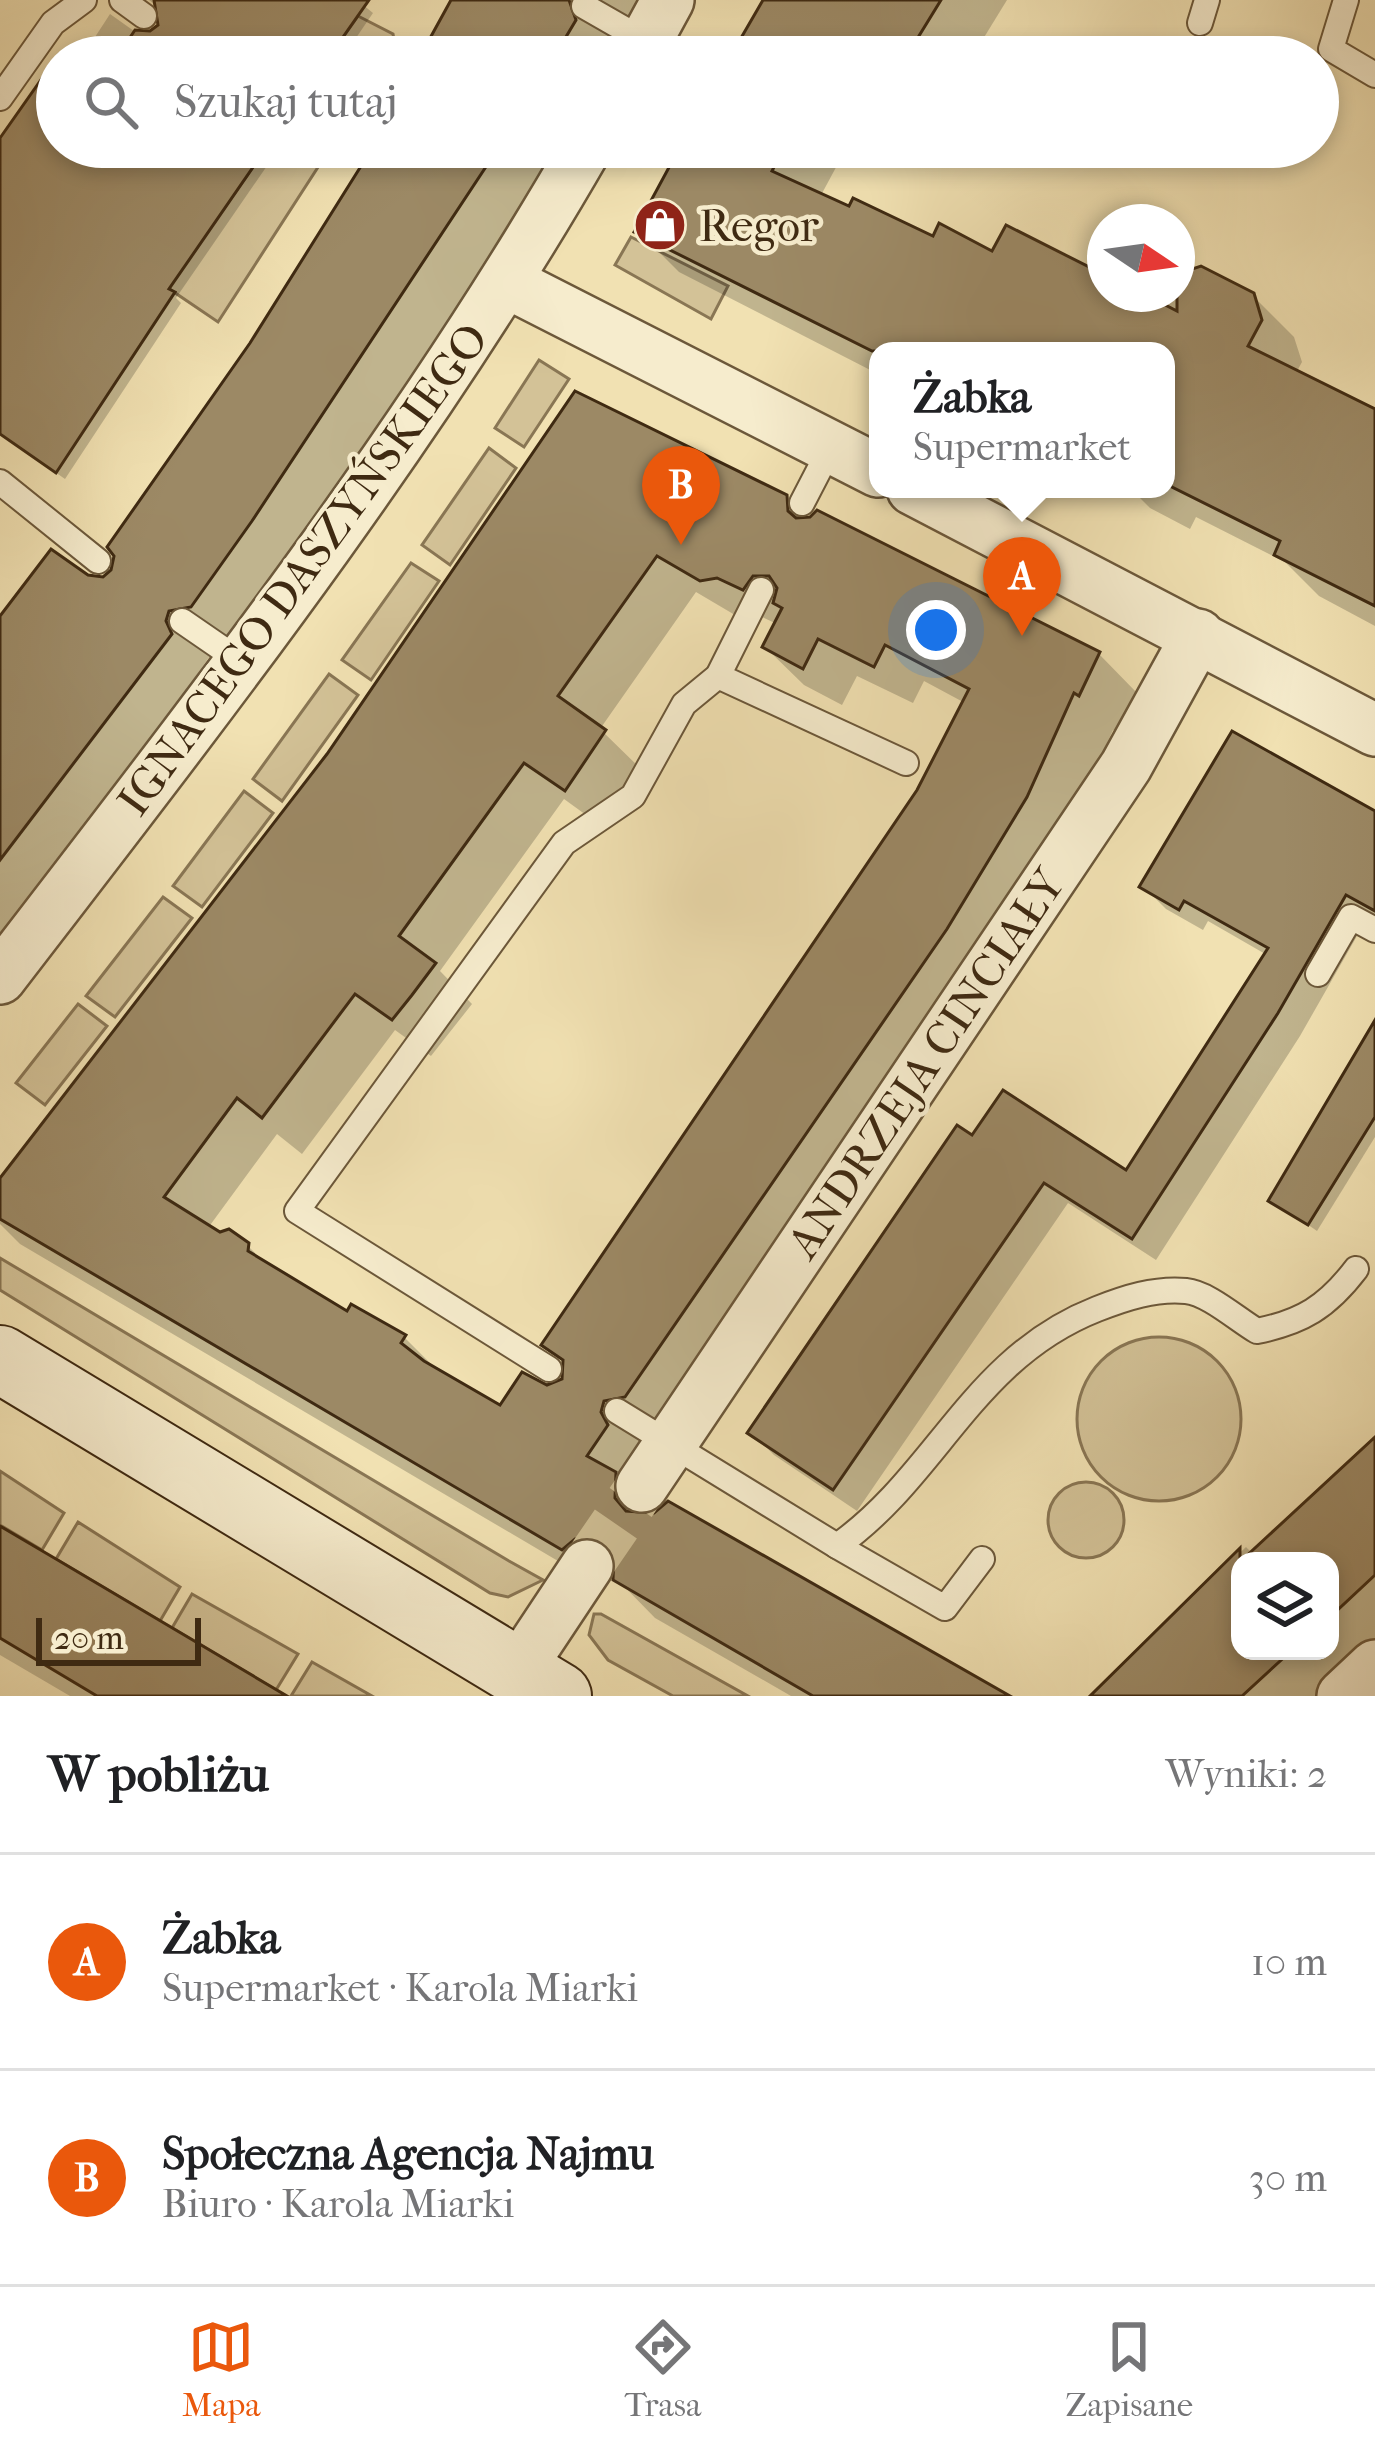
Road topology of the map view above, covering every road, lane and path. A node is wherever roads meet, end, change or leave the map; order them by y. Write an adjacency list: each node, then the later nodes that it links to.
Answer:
1 (84, 0): 7 (lane)
2 (122, 0): 5 (lane)
3 (1346, 0): 8 (lane)
4 (584, 6): 6 (lane)
5 (144, 16)
6 (650, 33)
7 (43, 36)
8 (1335, 36)
9 (36, 46): 12 (lane)
10 (1339, 55): 11 (lane)
11 (1375, 75)
12 (0, 98)
13 (574, 168): 14 (street, IGNACEGO DASZYŃSKIEGO)
14 (508, 282): 15 (street); 24 (street, IGNACEGO DASZYŃSKIEGO)
15 (832, 448): 16 (street); 19 (lane)
16 (869, 466)
17 (0, 482): 20 (lane)
18 (931, 498): 23 (street)
19 (802, 503)
20 (98, 560)
21 (761, 590): 25 (lane)
22 (182, 621): 24 (lane)
23 (1198, 634): 26 (street); 35 (street, ANDRZEJA CINCIAŁY)
24 (243, 663): 30 (street, IGNACEGO DASZYŃSKIEGO)
25 (718, 676): 27 (lane); 33 (lane)
26 (1375, 730)
27 (906, 763)
28 (1375, 930): 29 (lane)
29 (1318, 974)
30 (0, 978)
31 (1356, 1270): 36 (lane)
32 (0, 1359): 40 (main road)
33 (549, 1369)
34 (616, 1411): 35 (lane)
35 (655, 1466): 36 (lane)
36 (837, 1546): 37 (lane)
37 (982, 1558)
38 (587, 1566): 40 (street)
39 (1375, 1666): 41 (street)
40 (537, 1685)
41 (1343, 1696)

